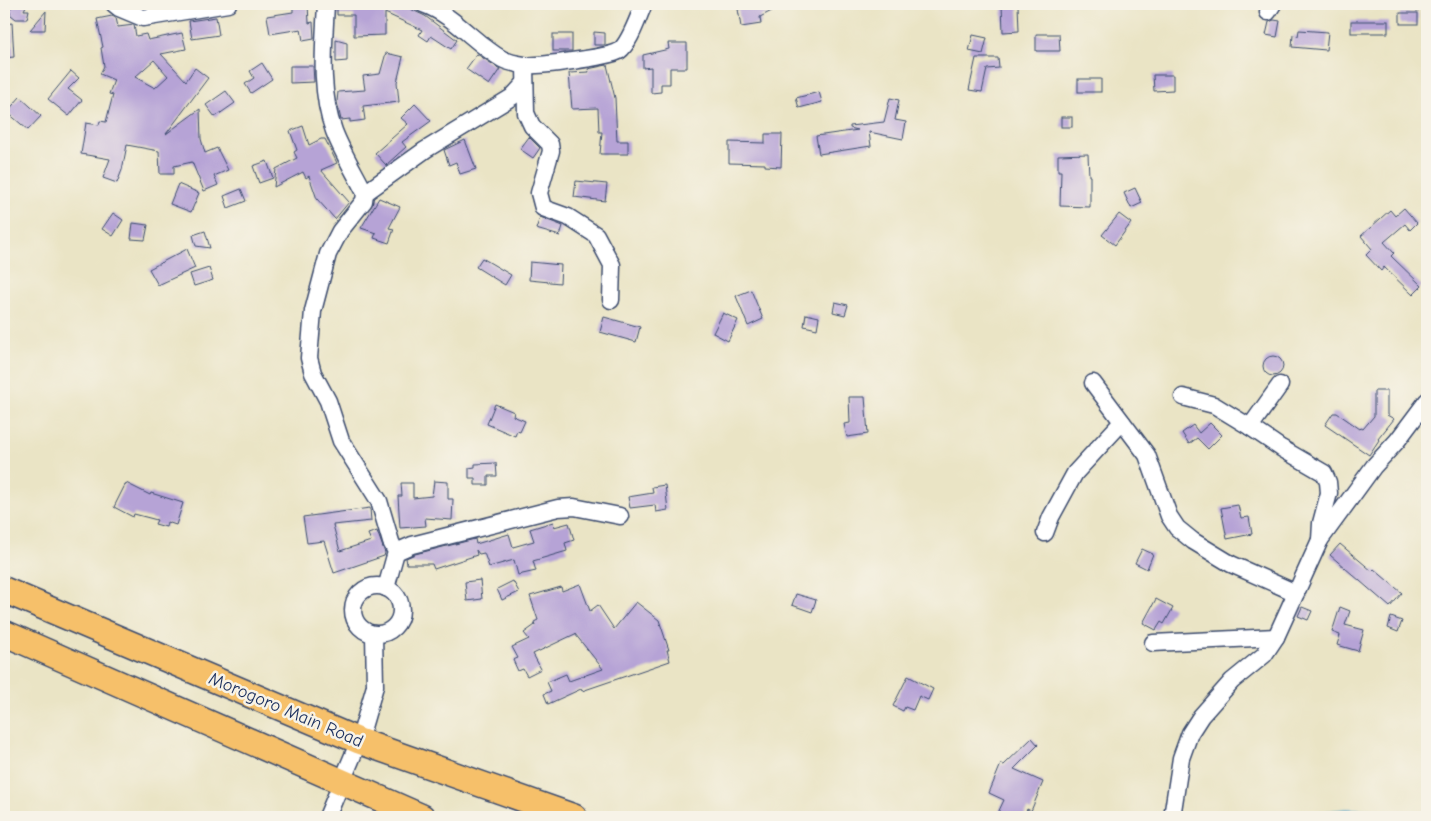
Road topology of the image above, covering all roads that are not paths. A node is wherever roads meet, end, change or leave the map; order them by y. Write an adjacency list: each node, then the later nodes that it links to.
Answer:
1 (114, 4): 2 (street)
2 (228, 4)
3 (326, 4): 8 (street)
4 (424, 4): 6 (street)
5 (644, 4): 6 (street)
6 (526, 66): 7 (street)
7 (525, 83): 8 (street); 9 (street)
8 (365, 193): 19 (street)
9 (611, 300)
10 (1094, 383): 14 (street)
11 (1280, 385): 15 (street)
12 (1183, 397): 15 (street)
13 (1427, 401): 18 (street)
14 (1122, 422): 17 (street); 22 (street)
15 (1250, 427): 18 (street)
16 (620, 516): 19 (street)
17 (1045, 534)
18 (1320, 540): 22 (street)
19 (396, 552): 20 (street)
20 (386, 588): 24 (street); 24 (street)
21 (4, 590): 27 (highway, Morogoro Main Road)
22 (1296, 593): 25 (street)
23 (4, 633): 28 (highway)
24 (374, 634): 27 (street)
25 (1276, 636): 26 (street); 32 (street)
26 (1153, 643)
27 (359, 742): 28 (street); 31 (highway, Morogoro Main Road)
28 (343, 782): 29 (street); 30 (highway)
29 (327, 817)
30 (422, 817)
31 (574, 817)
32 (1172, 817)

